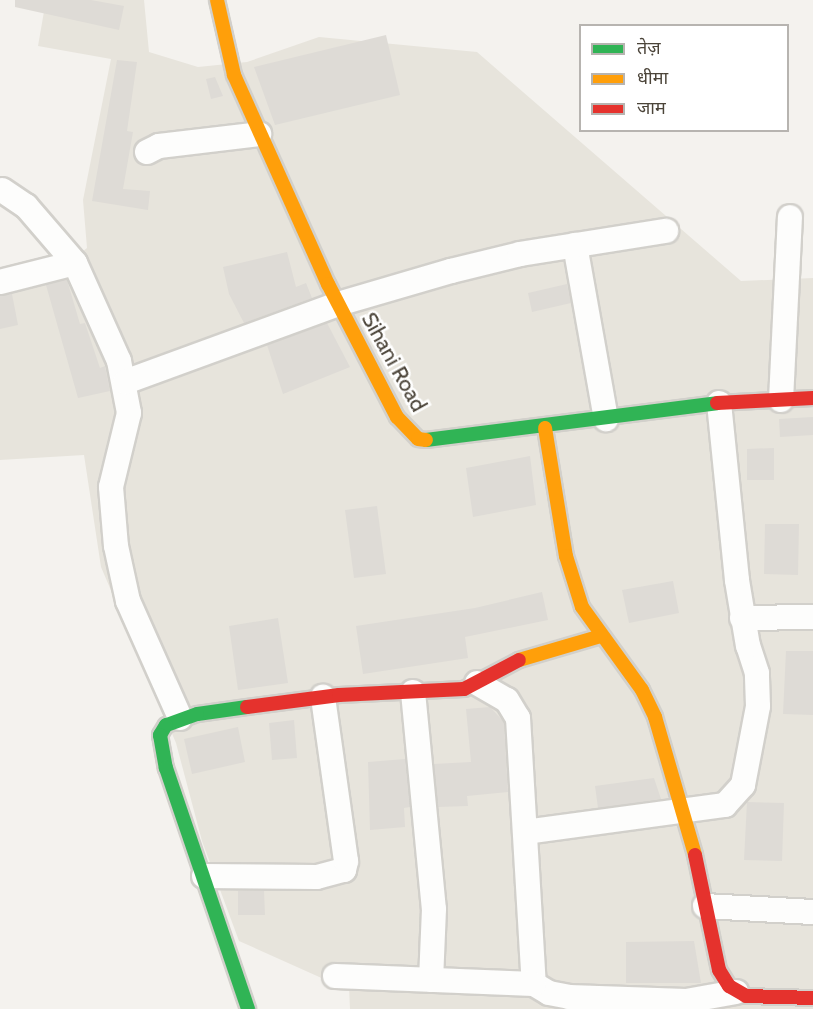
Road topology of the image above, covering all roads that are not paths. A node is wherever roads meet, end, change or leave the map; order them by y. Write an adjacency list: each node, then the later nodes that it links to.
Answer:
1 (217, 0): 2 (street, Sihani Road)
2 (259, 134): 3 (street); 10 (street, Sihani Road)
3 (147, 152)
4 (2, 190): 8 (street)
5 (790, 217): 13 (street)
6 (666, 231): 7 (street)
7 (574, 245): 10 (street); 15 (street)
8 (75, 263): 9 (street); 11 (street)
9 (0, 282)
10 (338, 304): 11 (street); 16 (street, Sihani Road)
11 (125, 382): 23 (street)
12 (813, 398): 13 (street, Sihani Road)
13 (781, 400): 14 (street, Sihani Road)
14 (719, 403): 15 (street, Sihani Road); 18 (street)
15 (606, 419): 16 (street, Sihani Road)
16 (545, 428): 19 (street)
17 (813, 617): 18 (street)
18 (742, 618): 24 (street)
19 (601, 636): 20 (street); 24 (street)
20 (477, 683): 21 (street); 25 (street)
21 (413, 692): 22 (street); 30 (street)
22 (323, 697): 23 (street); 26 (street)
23 (180, 718): 26 (street)
24 (685, 813): 25 (street); 27 (street)
25 (525, 832): 31 (street)
26 (204, 876): 34 (street)
27 (705, 906): 28 (street); 32 (street)
28 (813, 912)
29 (335, 976): 30 (street)
30 (431, 980): 31 (street)
31 (534, 984): 32 (street)
32 (736, 992): 33 (street)
33 (813, 998)
34 (248, 1009)

